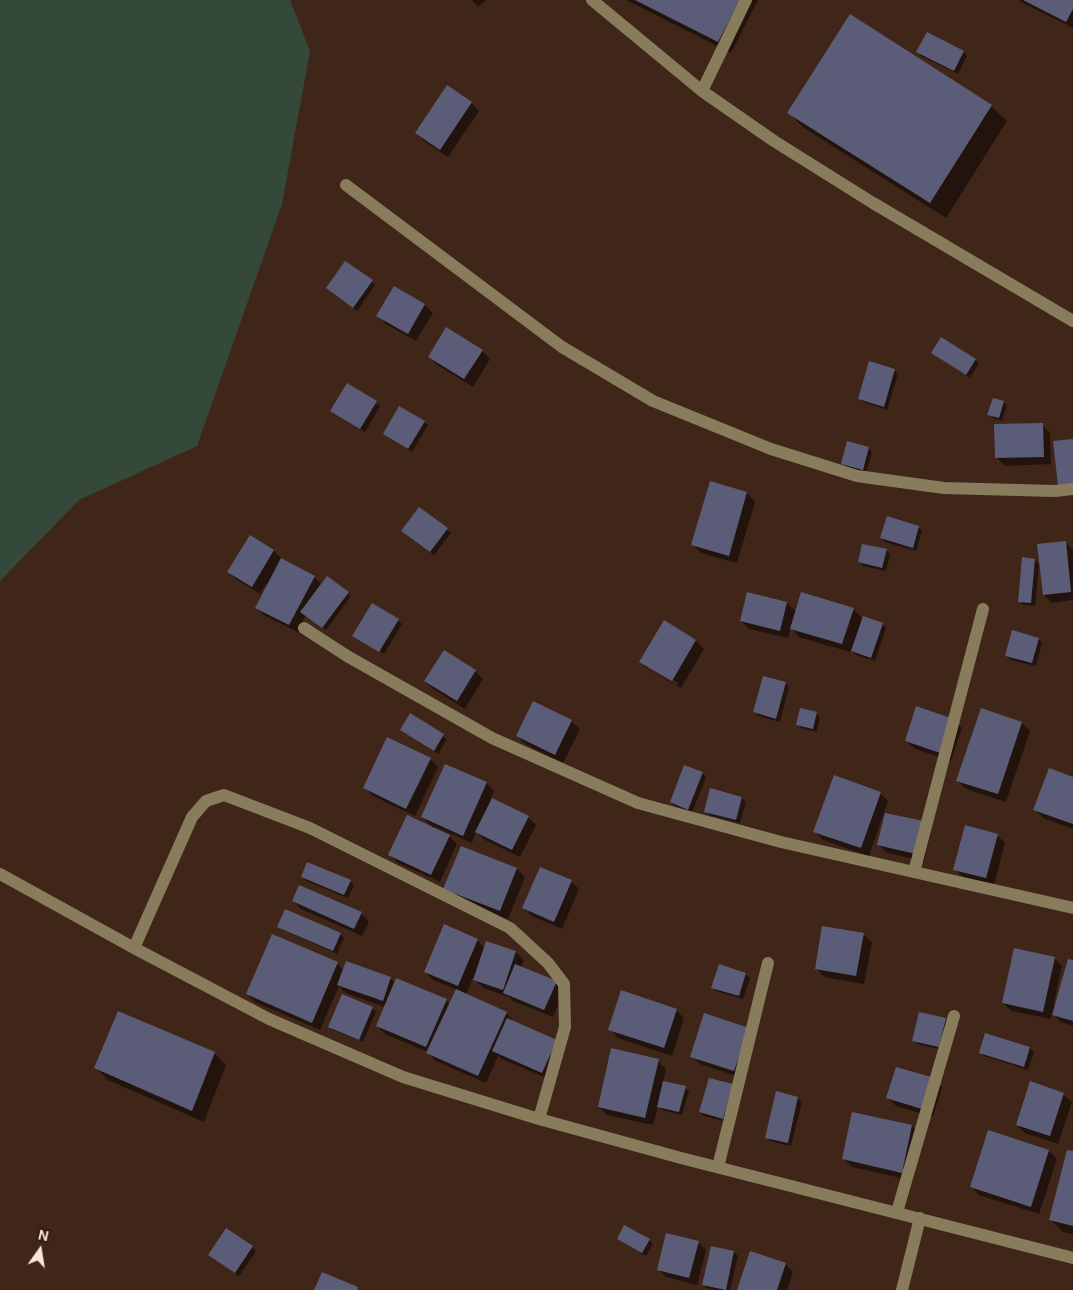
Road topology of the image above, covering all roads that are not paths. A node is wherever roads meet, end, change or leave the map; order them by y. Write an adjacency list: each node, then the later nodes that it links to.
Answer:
1 (592, 0): 3 (street)
2 (746, 0): 3 (street)
3 (702, 91): 5 (street)
4 (346, 185): 6 (street)
5 (1073, 321)
6 (1073, 489)
7 (984, 609): 9 (street)
8 (304, 628): 9 (street)
9 (914, 872): 11 (street)
10 (0, 874): 12 (street)
11 (1073, 908)
12 (134, 948): 15 (street); 15 (street)
13 (768, 962): 16 (street)
14 (954, 1016): 17 (street)
15 (539, 1119): 16 (street)
16 (718, 1166): 17 (street)
17 (897, 1212): 18 (street)
18 (920, 1218): 19 (street); 20 (street)
19 (1073, 1258)
20 (902, 1290)

